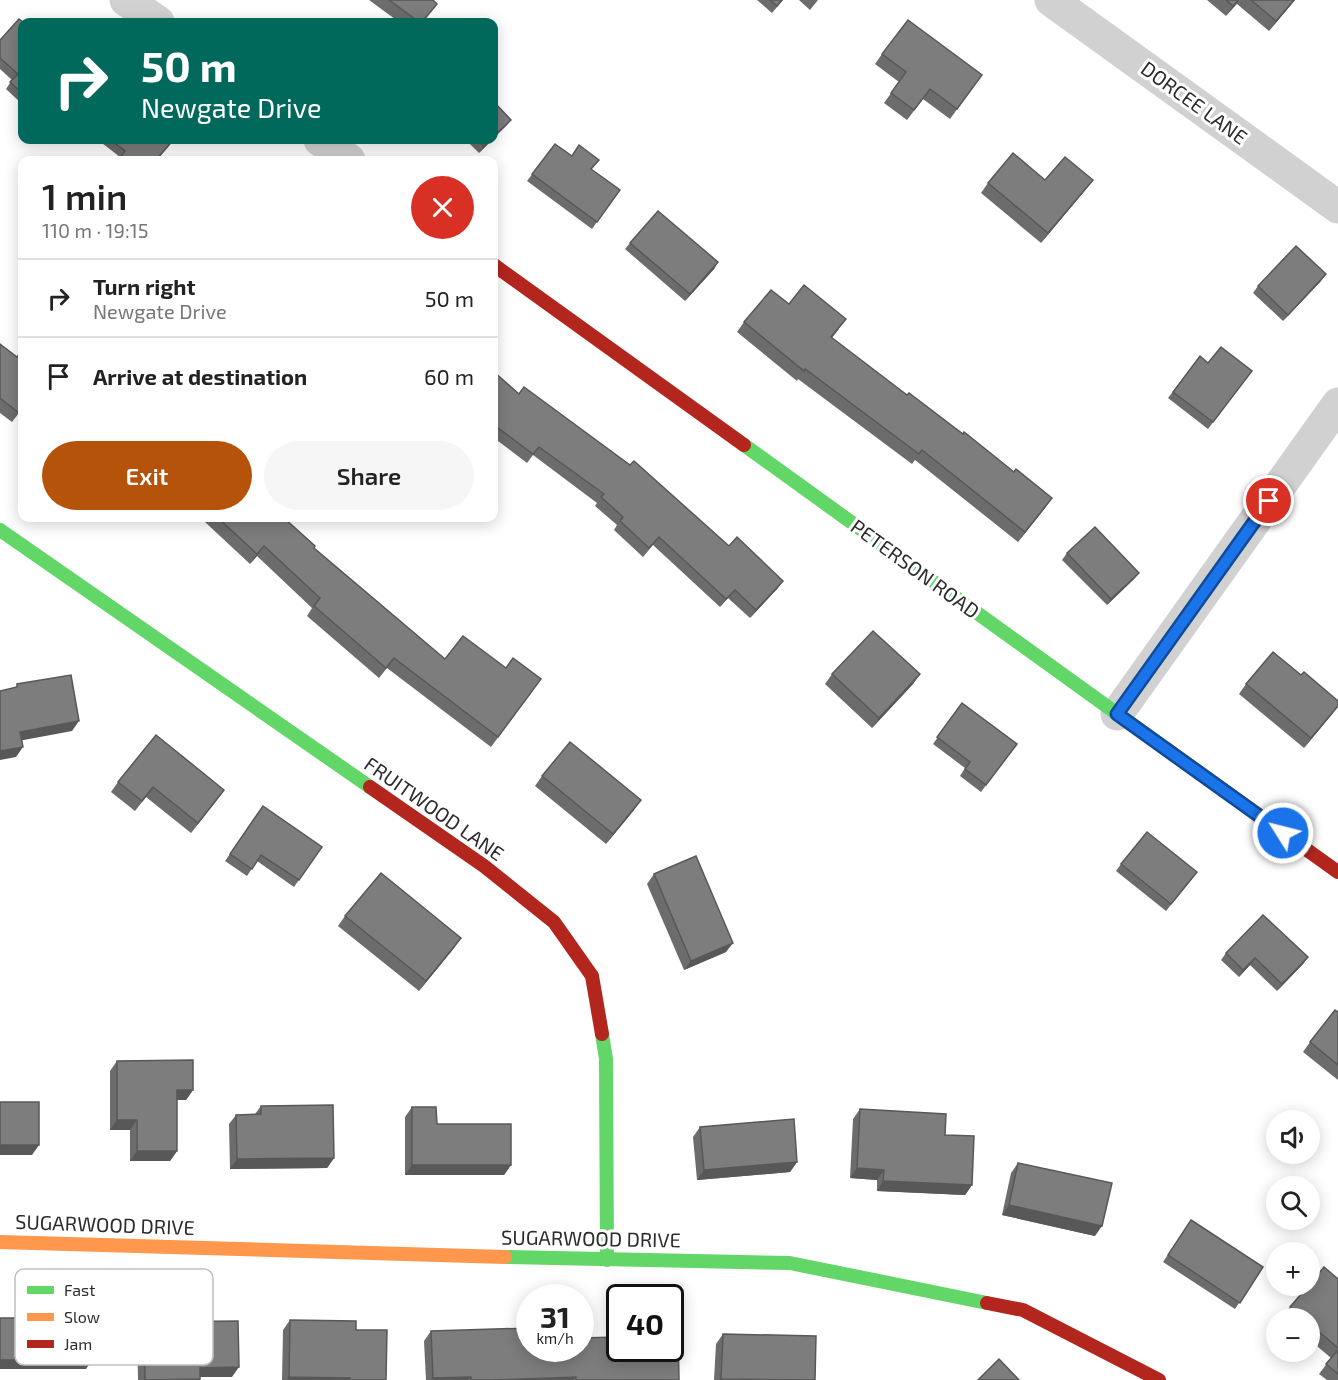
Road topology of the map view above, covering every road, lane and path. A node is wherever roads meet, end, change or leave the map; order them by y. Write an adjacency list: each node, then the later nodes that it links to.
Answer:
1 (126, 0): 3 (street)
2 (1051, 0): 6 (street, DORCEE LANE)
3 (152, 18)
4 (326, 144): 5 (street)
5 (343, 156)
6 (1338, 207)
7 (498, 268): 10 (street, PETERSON ROAD)
8 (1338, 404): 10 (street)
9 (0, 530): 13 (street, FRUITWOOD LANE)
10 (1117, 714): 11 (street, PETERSON ROAD)
11 (1338, 872)
12 (0, 1242): 13 (street, SUGARWOOD DRIVE)
13 (607, 1260): 14 (street, SUGARWOOD DRIVE)
14 (1159, 1380)

